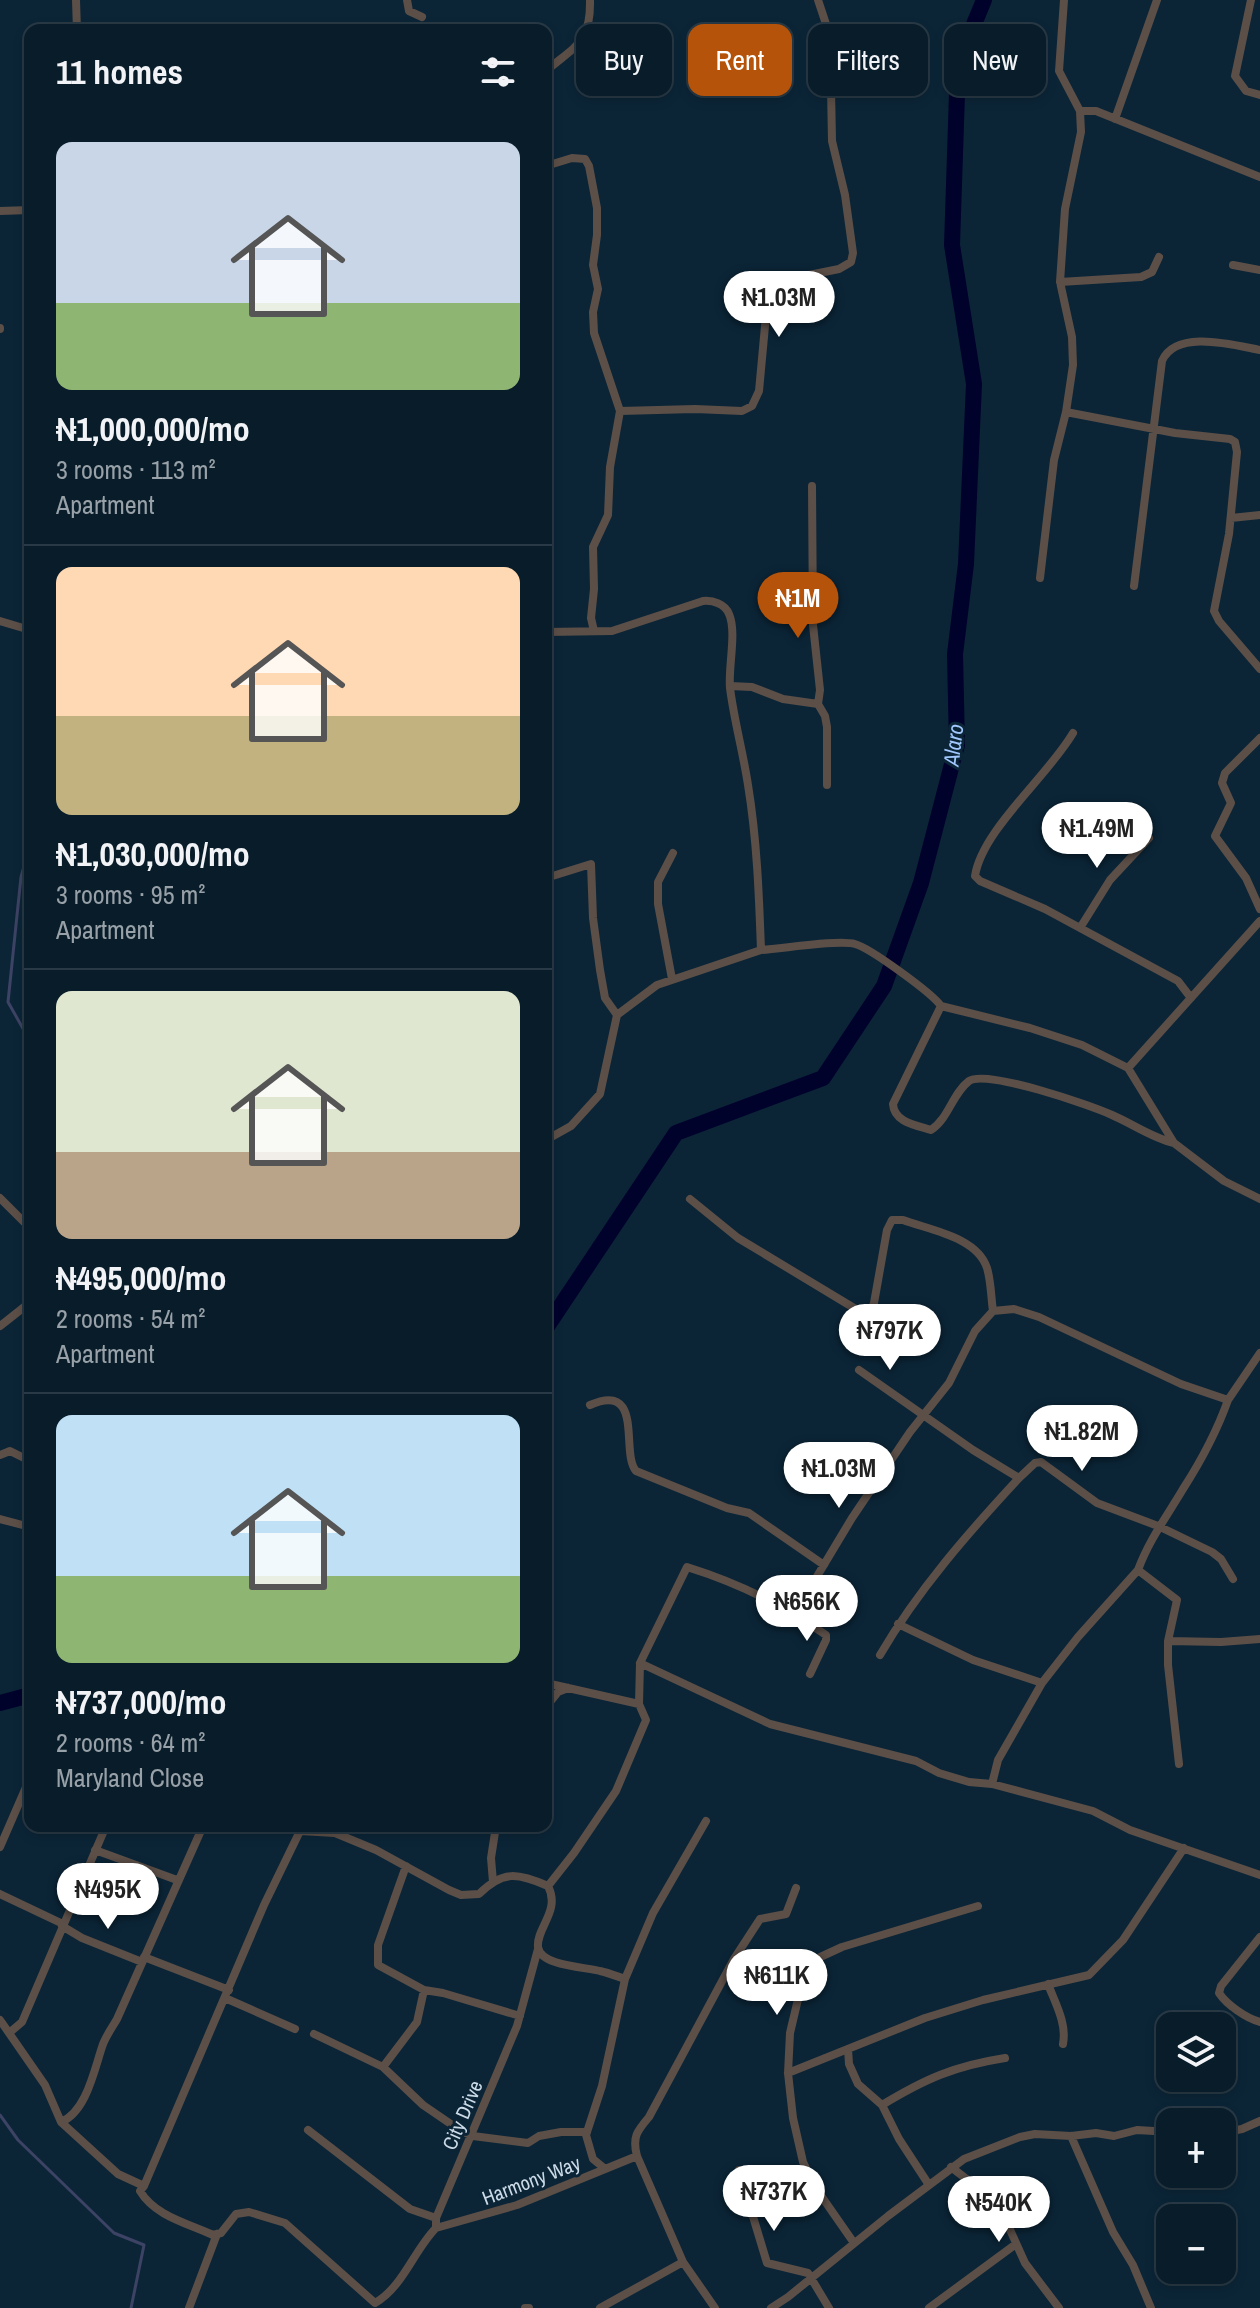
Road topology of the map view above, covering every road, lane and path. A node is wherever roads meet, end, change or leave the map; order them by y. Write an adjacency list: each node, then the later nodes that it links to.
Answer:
1 (76, 0): 9 (street)
2 (407, 0): 8 (street)
3 (590, 0): 10 (street)
4 (818, 0): 23 (street)
5 (1064, 0): 12 (street)
6 (1157, 0): 13 (street)
7 (1251, 0): 11 (street)
8 (422, 17)
9 (77, 24)
10 (552, 66)
11 (1260, 95)
12 (1080, 111): 13 (street); 21 (street)
13 (1115, 119): 15 (street)
14 (552, 164): 23 (street)
15 (1260, 177)
16 (24, 210): 17 (street)
17 (0, 211)
18 (1159, 257): 21 (street)
19 (1233, 265): 20 (street)
20 (1260, 270)
21 (1060, 282): 24 (street)
22 (1260, 350): 25 (street)
23 (620, 411): 33 (street)
24 (1066, 412): 25 (street); 29 (street)
25 (1155, 428): 28 (street); 30 (street)
26 (812, 486): 37 (street)
27 (1260, 515): 28 (street)
28 (1231, 518): 35 (street)
29 (1040, 578)
30 (1134, 586)
31 (0, 621): 32 (street)
32 (24, 628)
33 (594, 631): 34 (street); 36 (street)
34 (552, 632)
35 (1260, 669)
36 (730, 686): 37 (street); 47 (street)
37 (818, 704): 40 (street)
38 (1073, 733): 46 (street)
39 (1260, 738): 44 (street)
40 (827, 785)
41 (1149, 838): 46 (street)
42 (673, 853): 48 (street)
43 (552, 876): 51 (street)
44 (1260, 909)
45 (1260, 921): 49 (street)
46 (1080, 928): 49 (street)
47 (761, 950): 48 (street); 50 (street)
48 (672, 979): 51 (street)
49 (1191, 998): 52 (street)
50 (941, 1006): 52 (street); 54 (street)
51 (617, 1015): 53 (street)
52 (1128, 1068): 54 (street)
53 (552, 1137)
54 (1174, 1143): 57 (street)
55 (0, 1198): 58 (street)
56 (690, 1199): 60 (street)
57 (1260, 1199)
58 (24, 1222)
59 (24, 1307): 61 (street)
60 (993, 1311): 64 (street); 66 (street)
61 (0, 1326)
62 (1260, 1353): 64 (street)
63 (859, 1370): 66 (street)
64 (1228, 1400): 72 (street)
65 (590, 1405): 73 (street)
66 (925, 1414): 69 (street); 73 (street)
67 (0, 1455): 68 (street)
68 (24, 1458)
69 (1019, 1478): 72 (street); 77 (street)
70 (0, 1519): 71 (street)
71 (24, 1525)
72 (1158, 1526): 74 (street); 75 (street)
73 (824, 1565): 76 (street)
74 (1138, 1570): 79 (street); 83 (street)
75 (1233, 1579)
76 (799, 1615): 81 (street); 82 (street)
77 (898, 1624): 80 (street); 83 (street)
78 (1260, 1639): 79 (street)
79 (1168, 1641): 88 (street)
80 (880, 1655)
81 (640, 1663): 87 (street); 89 (street)
82 (810, 1674)
83 (1042, 1683): 89 (street)
84 (552, 1684): 85 (street)
85 (568, 1688): 86 (street); 87 (street)
86 (552, 1700)
87 (639, 1704): 104 (street)
88 (1179, 1764)
89 (992, 1784): 98 (street)
90 (24, 1792): 97 (street)
91 (706, 1821): 112 (street)
92 (103, 1832): 99 (street)
93 (200, 1832): 102 (street)
94 (300, 1832): 115 (street)
95 (318, 1832): 100 (street)
96 (495, 1832): 103 (street)
97 (0, 1847)
98 (1184, 1848): 101 (street); 113 (street)
99 (95, 1850): 102 (street); 108 (street)
100 (406, 1866): 103 (street); 114 (street)
101 (1260, 1875)
102 (177, 1880): 111 (street)
103 (493, 1882): 104 (street)
104 (548, 1886): 110 (street, City Drive)
105 (796, 1888): 136 (street)
106 (0, 1894): 108 (street)
107 (978, 1906): 126 (street)
108 (62, 1925): 111 (street); 120 (street)
109 (1260, 1937): 118 (street)
110 (538, 1949): 112 (street); 116 (street, City Drive)
111 (143, 1960): 115 (street); 129 (street)
112 (625, 1979): 133 (street)
113 (1048, 1984): 122 (street); 123 (street)
114 (424, 1990): 116 (street); 125 (street)
115 (227, 1994): 119 (street); 141 (street)
116 (520, 2016): 134 (street, City Drive)
117 (0, 2020): 120 (street)
118 (1260, 2022)
119 (295, 2029)
120 (9, 2033): 129 (street)
121 (314, 2034): 125 (street)
122 (1063, 2044)
123 (848, 2049): 126 (street); 127 (street)
124 (1005, 2058): 127 (street)
125 (383, 2067): 134 (street)
126 (788, 2073): 144 (street)
127 (882, 2105): 140 (street)
128 (1260, 2121): 131 (street)
129 (61, 2122): 141 (street)
130 (308, 2130): 142 (street)
131 (1236, 2130)
132 (1156, 2131): 135 (street)
133 (587, 2132): 134 (street); 138 (street)
134 (473, 2136): 142 (street, City Drive)
135 (1071, 2136): 137 (street); 157 (street)
136 (637, 2156): 138 (street, Harmony Way); 146 (street)
137 (951, 2167): 140 (street); 145 (street)
138 (604, 2168): 142 (street, Harmony Way)
139 (739, 2170): 147 (street)
140 (929, 2185): 144 (street)
141 (144, 2186): 143 (street)
142 (436, 2223): 143 (street, City Drive)
143 (215, 2234): 149 (street)
144 (854, 2243): 147 (street)
145 (1016, 2244): 148 (street); 156 (street)
146 (683, 2262): 150 (street); 151 (street)
147 (811, 2278): 152 (street); 153 (street)
148 (941, 2299): 154 (street); 155 (street)
149 (189, 2308)
150 (600, 2308)
151 (715, 2308)
152 (771, 2308)
153 (829, 2308)
154 (929, 2308)
155 (946, 2308)
156 (1059, 2308)
157 (1151, 2308)

